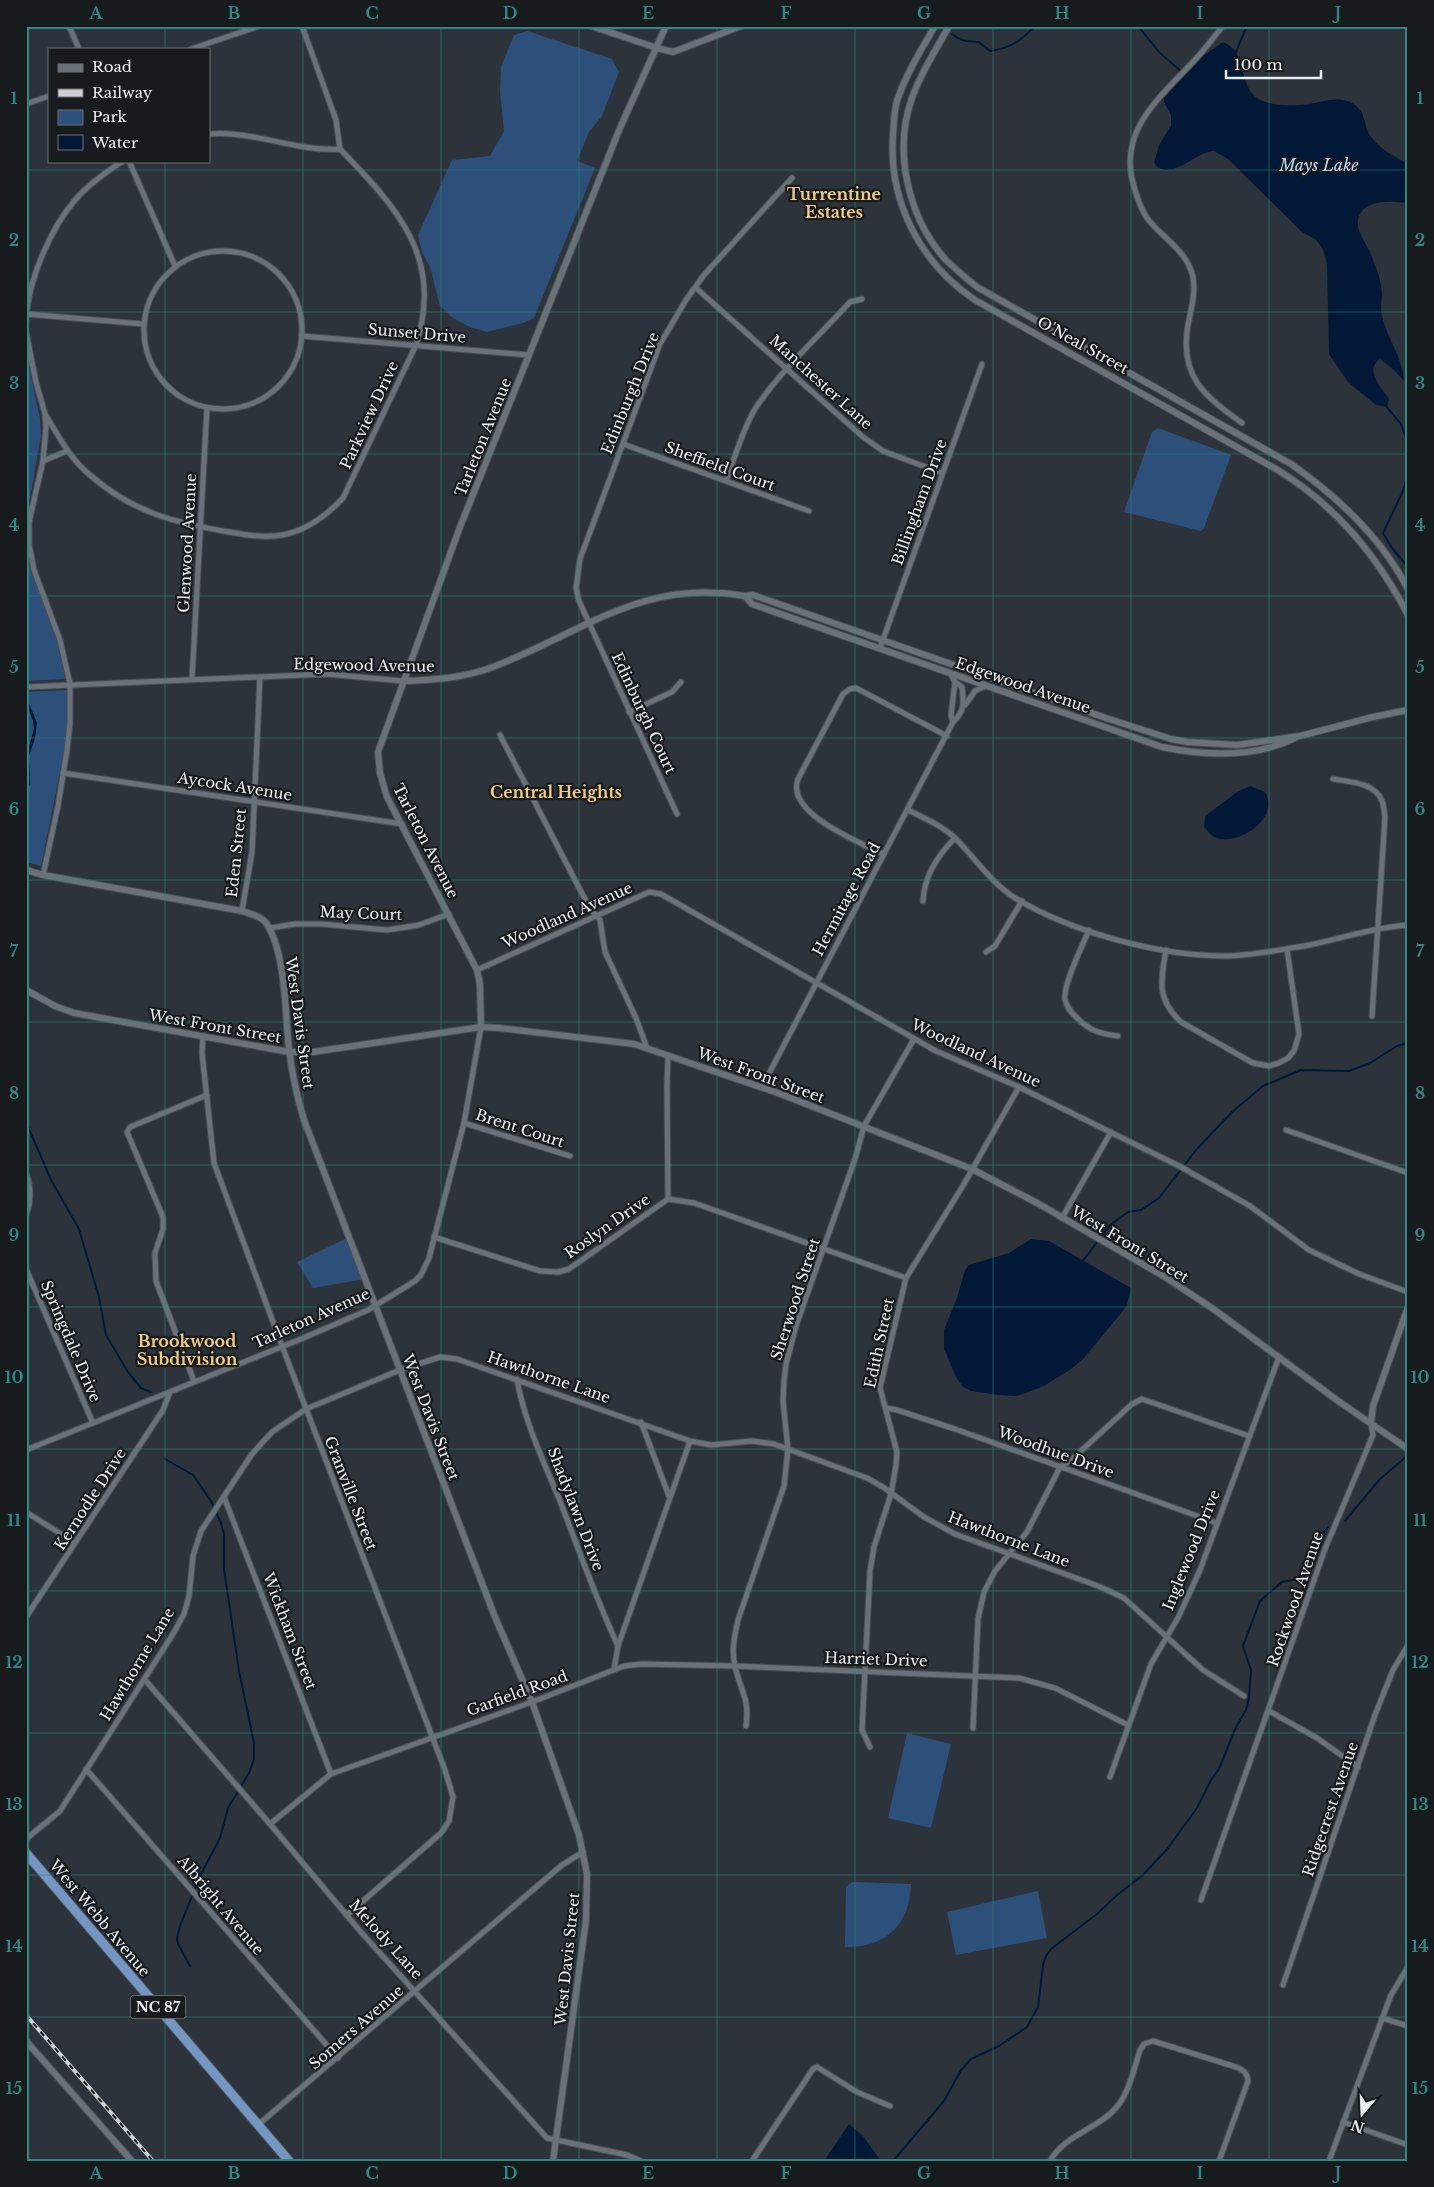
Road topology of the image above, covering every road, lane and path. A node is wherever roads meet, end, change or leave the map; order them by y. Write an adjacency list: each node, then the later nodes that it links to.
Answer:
1 (69, 26): 10 (street)
2 (259, 26): 11 (street)
3 (302, 26): 16 (street)
4 (591, 26): 12 (street)
5 (666, 26): 12 (street, Tarleton Avenue)
6 (741, 26): 12 (street)
7 (935, 26): 44 (street, O'Neal Street)
8 (949, 26): 42 (street, O'Neal Street)
9 (1223, 26): 34 (street)
10 (79, 48)
11 (194, 48)
12 (657, 48): 29 (street, Tarleton Avenue)
13 (48, 96): 14 (street)
14 (26, 104)
15 (210, 134): 16 (street)
16 (340, 149): 28 (street, Parkview Drive)
17 (122, 162): 23 (street)
18 (129, 162): 20 (street)
19 (792, 178): 21 (street, Edinburgh Drive)
20 (175, 266): 25 (street); 27 (street)
21 (696, 288): 31 (street, Manchester Lane); 35 (street, Edinburgh Drive)
22 (862, 298): 31 (street)
23 (26, 314): 24 (street); 25 (street)
24 (26, 320)
25 (143, 324): 32 (street)
26 (26, 332): 33 (street)
27 (302, 336): 28 (street, Sunset Drive); 32 (street)
28 (416, 346): 29 (street, Sunset Drive); 41 (street, Parkview Drive)
29 (529, 355): 52 (street, Tarleton Avenue)
30 (982, 364): 38 (street, Billingham Drive)
31 (788, 370): 38 (street, Manchester Lane); 39 (street)
32 (207, 408): 41 (street, Glenwood Avenue)
33 (44, 414): 36 (street, Parkview Drive); 37 (street)
34 (1242, 423)
35 (623, 444): 39 (street, Sheffield Court); 45 (street, Edinburgh Drive)
36 (67, 451): 37 (street); 41 (street, Parkview Drive)
37 (43, 461): 55 (street)
38 (942, 473): 46 (street, Billingham Drive)
39 (726, 481): 40 (street, Sheffield Court)
40 (809, 511)
41 (200, 527): 51 (street, Glenwood Avenue)
42 (1408, 589)
43 (745, 596): 45 (street, Edgewood Avenue); 46 (street, Edgewood Avenue); 47 (street, Edgewood Avenue)
44 (1408, 614)
45 (588, 622): 52 (street, Edgewood Avenue); 60 (street, Edinburgh Court)
46 (884, 640): 47 (street, Billingham Drive); 48 (street, Edgewood Avenue)
47 (880, 648): 49 (street, Edgewood Avenue)
48 (951, 664): 49 (street); 65 (street, Edgewood Avenue)
49 (950, 673): 54 (street); 56 (street, Edgewood Avenue)
50 (260, 677): 51 (street, Edgewood Avenue); 52 (street, Edgewood Avenue); 69 (street, Eden Street)
51 (192, 679): 55 (street, Edgewood Avenue)
52 (403, 681): 72 (street, Tarleton Avenue)
53 (681, 682): 60 (street)
54 (955, 682): 58 (street); 61 (street, Hermitage Road)
55 (70, 684): 57 (street, Edgewood Avenue); 67 (street)
56 (985, 686): 58 (street, Hermitage Road); 66 (street, Edgewood Avenue)
57 (28, 687)
58 (965, 706): 61 (street, Hermitage Road)
59 (1408, 710): 64 (street, Edgewood Avenue)
60 (629, 712): 71 (street, Edinburgh Court)
61 (953, 722): 63 (street, Hermitage Road)
62 (500, 735): 81 (street)
63 (947, 736): 70 (street, Hermitage Road); 74 (street)
64 (1300, 736): 65 (street, Edgewood Avenue); 66 (street, Edgewood Avenue)
65 (1188, 742): 66 (street)
66 (1184, 751)
67 (63, 773): 69 (street, Aycock Avenue); 76 (street)
68 (1333, 779): 85 (street)
69 (254, 802): 72 (street, Aycock Avenue); 79 (street, Eden Street)
70 (908, 810): 73 (street); 74 (street, Hermitage Road)
71 (677, 814)
72 (402, 824): 80 (street, Tarleton Avenue)
73 (955, 838): 77 (street); 78 (street)
74 (883, 854): 90 (street, Hermitage Road)
75 (26, 870): 76 (street)
76 (43, 875): 79 (street)
77 (923, 901)
78 (1022, 901): 84 (street); 88 (street)
79 (242, 911): 83 (street)
80 (449, 914): 83 (street, May Court); 89 (street, Tarleton Avenue)
81 (595, 915): 89 (street, Woodland Avenue); 90 (street, Woodland Avenue); 97 (street)
82 (1408, 925): 85 (street)
83 (270, 928): 98 (street, West Davis Street)
84 (1089, 930): 87 (street); 95 (street)
85 (1377, 930): 86 (street); 92 (street)
86 (1286, 949): 87 (street); 87 (street)
87 (1166, 950)
88 (986, 952)
89 (477, 970): 93 (street, Tarleton Avenue)
90 (816, 982): 96 (street, Woodland Avenue); 100 (street, Hermitage Road)
91 (26, 990): 94 (street, West Front Street)
92 (1372, 1016)
93 (481, 1027): 97 (street, West Front Street); 98 (street, West Front Street); 103 (street, Tarleton Avenue)
94 (203, 1036): 98 (street, West Front Street); 102 (street, Granville Street)
95 (1118, 1036)
96 (914, 1039): 101 (street, Woodland Avenue); 104 (street, Sherwood Street)
97 (646, 1048): 99 (street, West Front Street)
98 (289, 1052): 119 (street, West Davis Street)
99 (668, 1056): 100 (street, West Front Street); 111 (street)
100 (762, 1087): 104 (street, West Front Street)
101 (1019, 1087): 106 (street, Woodland Avenue); 108 (street, Edith Street)
102 (206, 1094): 121 (street, Granville Street); 125 (street)
103 (464, 1123): 107 (street, Brent Court); 114 (street, Tarleton Avenue)
104 (864, 1126): 108 (street, West Front Street); 115 (street, Sherwood Street)
105 (1286, 1130): 110 (street)
106 (1111, 1132): 113 (street); 118 (street, Woodland Avenue)
107 (570, 1156)
108 (972, 1169): 113 (street, West Front Street); 117 (street, Edith Street)
109 (26, 1173): 112 (street)
110 (1408, 1173)
111 (668, 1199): 114 (street, Roslyn Drive); 115 (street, Roslyn Drive)
112 (26, 1214)
113 (1062, 1218): 122 (street, West Front Street)
114 (434, 1237): 119 (street, Tarleton Avenue)
115 (823, 1249): 117 (street, Roslyn Drive); 135 (street, Sherwood Street)
116 (26, 1269): 130 (street, Springdale Drive)
117 (906, 1278): 127 (street, Edith Street)
118 (1408, 1292)
119 (374, 1305): 121 (street, Tarleton Avenue); 123 (street, West Davis Street)
120 (1408, 1307): 131 (street, Rockwood Avenue)
121 (282, 1346): 125 (street, Tarleton Avenue); 128 (street, Granville Street)
122 (1279, 1357): 131 (street, West Front Street); 132 (street, Inglewood Drive)
123 (400, 1370): 124 (street, Hawthorne Lane); 128 (street, Hawthorne Lane); 155 (street, West Davis Street)
124 (517, 1379): 129 (street, Hawthorne Lane); 148 (street, Shadylawn Drive)
125 (194, 1381): 126 (street, Tarleton Avenue)
126 (170, 1392): 130 (street, Tarleton Avenue); 143 (street, Kernodle Drive)
127 (886, 1408): 137 (street, Woodhue Drive); 138 (street, Edith Street)
128 (306, 1409): 139 (street, Hawthorne Lane); 160 (street, Granville Street)
129 (641, 1422): 133 (street, Hawthorne Lane); 140 (street)
130 (93, 1423): 136 (street, Tarleton Avenue)
131 (1371, 1423): 134 (street, West Front Street); 156 (street, Rockwood Avenue)
132 (1250, 1436): 137 (street); 142 (street, Inglewood Drive)
133 (690, 1441): 135 (street, Hawthorne Lane); 140 (street)
134 (1408, 1448)
135 (788, 1449): 138 (street, Hawthorne Lane); 149 (street, Sherwood Street)
136 (26, 1450)
137 (1060, 1467): 142 (street, Woodhue Drive); 144 (street)
138 (891, 1494): 144 (street, Hawthorne Lane); 151 (street, Edith Street)
139 (224, 1497): 153 (street, Hawthorne Lane); 164 (street, Wickham Street)
140 (670, 1497): 148 (street)
141 (26, 1512): 143 (street)
142 (1217, 1523): 146 (street, Inglewood Drive)
143 (75, 1543): 145 (street, Kernodle Drive)
144 (1010, 1554): 146 (street, Hawthorne Lane); 152 (street)
145 (26, 1617)
146 (1166, 1637): 154 (street, Hawthorne Lane); 157 (street, Inglewood Drive)
147 (1408, 1645): 162 (street, Ridgecrest Avenue)
148 (618, 1646): 150 (street)
149 (735, 1666): 150 (street, Harriet Drive); 151 (street, Harriet Drive); 158 (street, Sherwood Street)
150 (614, 1670): 155 (street, Garfield Road)
151 (865, 1671): 152 (street, Harriet Drive); 161 (street, Edith Street)
152 (976, 1675): 157 (street, Harriet Drive); 159 (street)
153 (144, 1680): 163 (street, Hawthorne Lane); 166 (street, Melody Lane)
154 (1244, 1696)
155 (532, 1702): 160 (street, Garfield Road); 168 (street, West Davis Street)
156 (1269, 1711): 162 (street); 170 (street, Rockwood Avenue)
157 (1128, 1725): 165 (street, Inglewood Drive)
158 (746, 1726)
159 (973, 1728)
160 (432, 1738): 164 (street, Garfield Road); 171 (street, Granville Street)
161 (870, 1747)
162 (1358, 1766): 173 (street, Ridgecrest Avenue)
163 (86, 1769): 167 (street, Hawthorne Lane); 178 (street, Albright Avenue)
164 (330, 1774): 166 (street, Garfield Road)
165 (1110, 1777)
166 (270, 1824): 171 (street, Melody Lane)
167 (26, 1839)
168 (583, 1852): 174 (street, Somers Avenue); 182 (street, West Davis Street)
169 (26, 1853): 181 (highway, West Webb Avenue / NC 87)
170 (1202, 1900)
171 (347, 1915): 174 (street, Melody Lane)
172 (1408, 1967): 175 (street)
173 (1283, 1985)
174 (416, 1991): 178 (street, Somers Avenue); 182 (street, Melody Lane)
175 (1382, 2018): 176 (street); 180 (street)
176 (1408, 2026)
177 (26, 2041): 184 (street)
178 (338, 2058): 181 (street, Somers Avenue)
179 (890, 2106): 188 (street)
180 (1344, 2122): 183 (street); 191 (street)
181 (259, 2124): 185 (highway, West Webb Avenue / NC 87)
182 (557, 2141): 186 (street, West Davis Street); 187 (street, Melody Lane)
183 (1408, 2145)
184 (132, 2161)
185 (289, 2161)
186 (553, 2161)
187 (641, 2161)
188 (752, 2161)
189 (1050, 2161): 190 (street)
190 (1219, 2161)
191 (1329, 2161)

